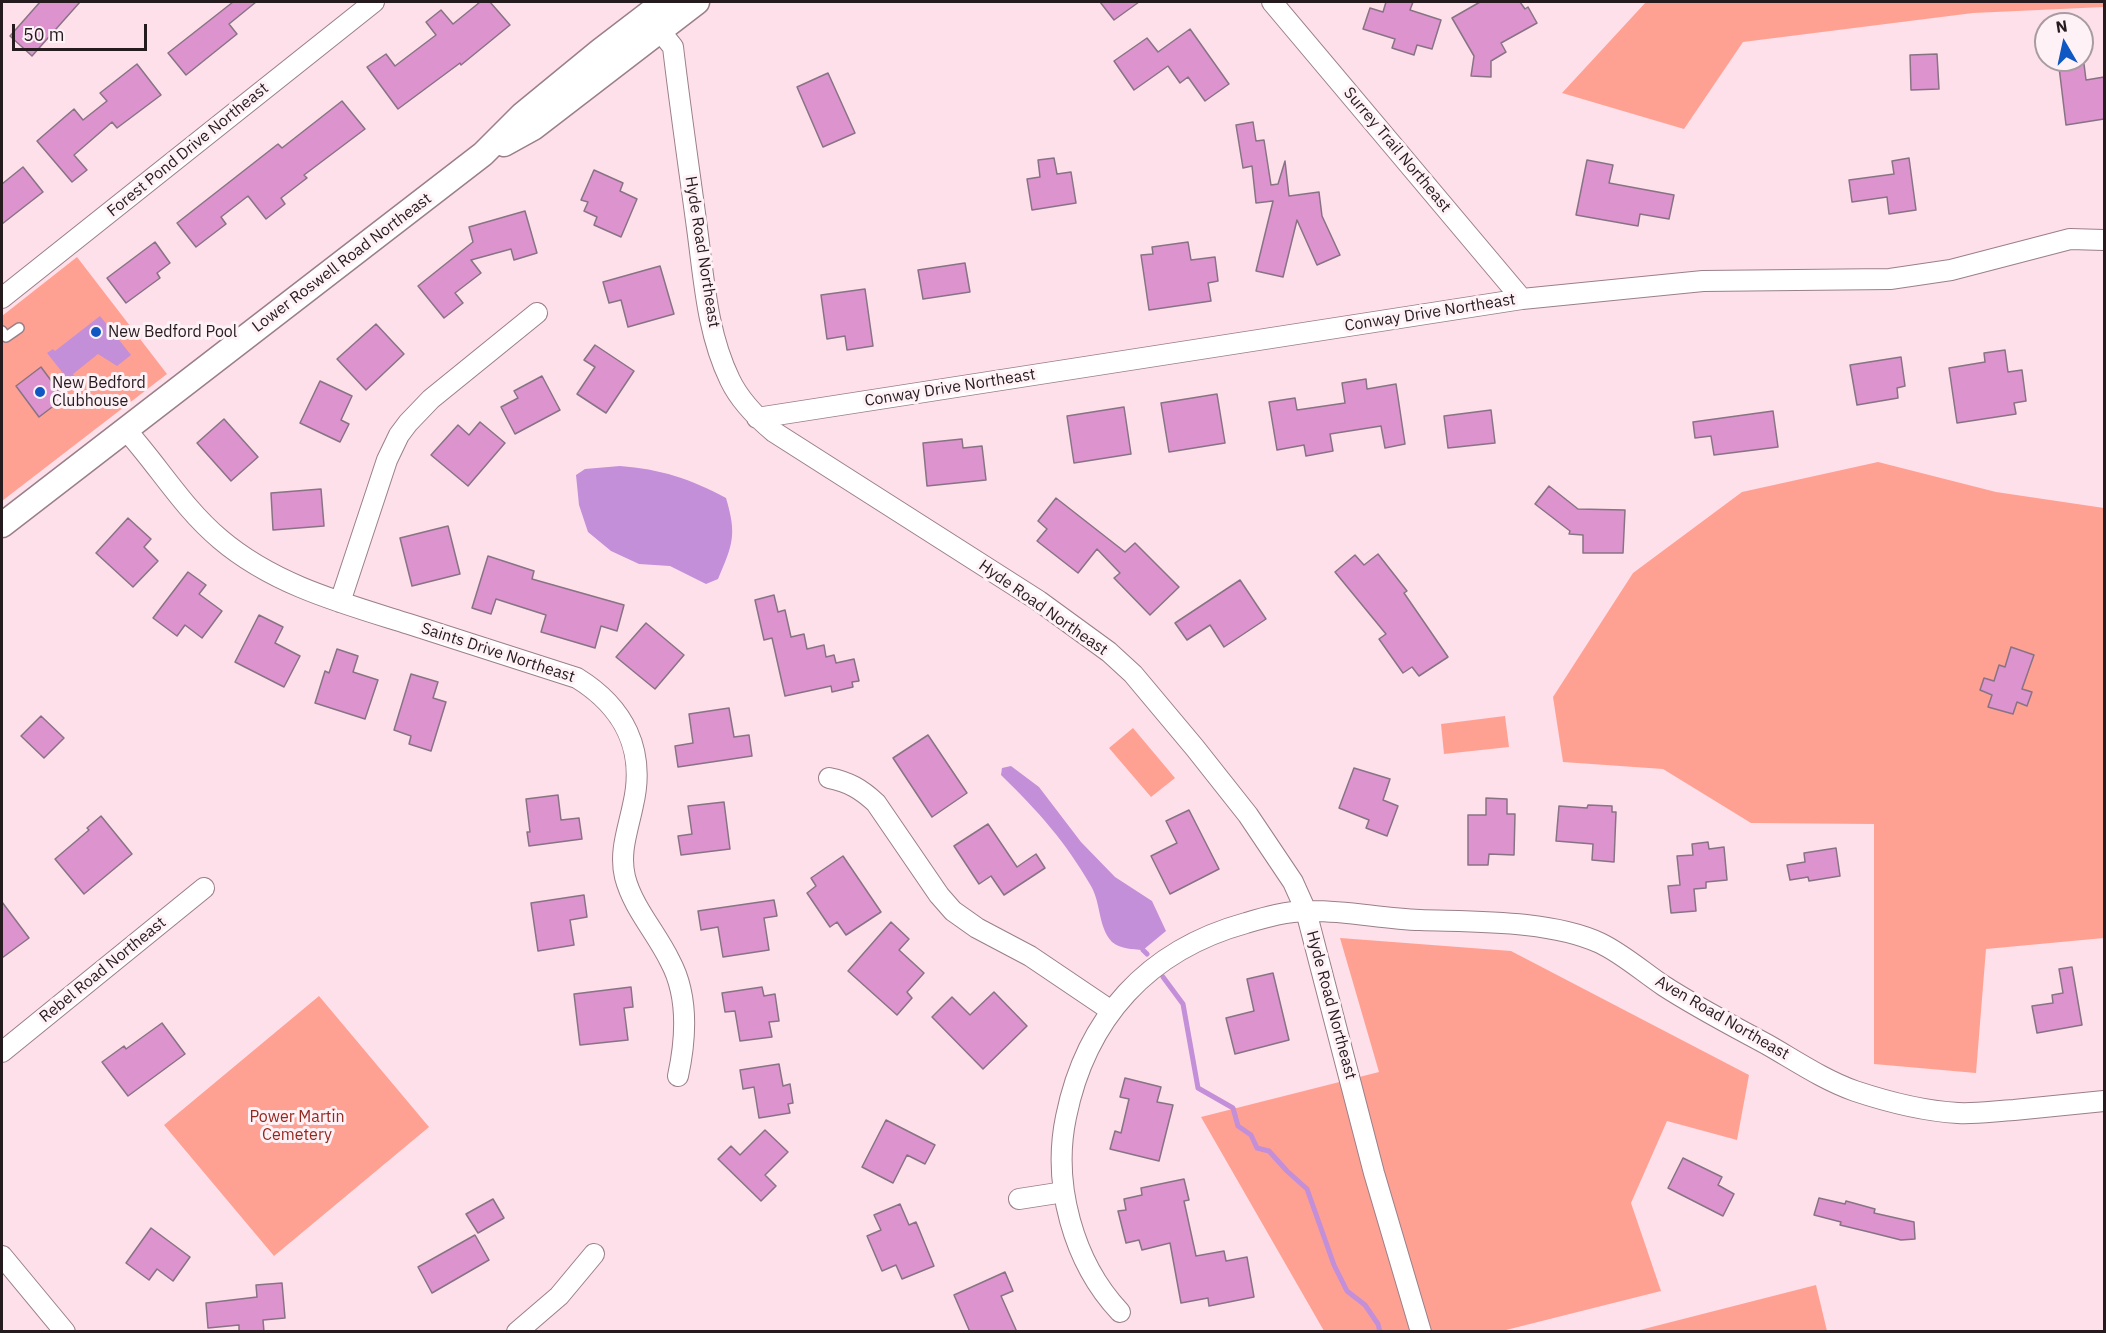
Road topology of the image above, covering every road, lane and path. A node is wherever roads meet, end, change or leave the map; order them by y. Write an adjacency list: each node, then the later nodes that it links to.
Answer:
1 (374, 2): 6 (street, Forest Pond Drive Northeast)
2 (698, 2): 4 (street, Lower Roswell Road Northeast)
3 (1272, 2): 7 (street, Surrey Trail Northeast)
4 (657, 16): 11 (street, Hyde Road Northeast); 12 (street, Lower Roswell Road Northeast)
5 (2104, 240): 7 (street, Conway Drive Northeast)
6 (2, 298)
7 (1522, 299): 11 (street, Conway Drive Northeast)
8 (537, 313): 14 (street)
9 (19, 327): 10 (lane)
10 (2, 332)
11 (757, 418): 17 (street, Hyde Road Northeast)
12 (125, 429): 13 (street, Lower Roswell Road Northeast); 14 (street, Saints Drive Northeast)
13 (2, 525)
14 (340, 603): 20 (street, Saints Drive Northeast)
15 (829, 778): 18 (street)
16 (204, 888): 19 (street, Rebel Road Northeast)
17 (1306, 910): 18 (street, Aven Road Northeast); 21 (street, Aven Road Northeast); 29 (street, Hyde Road Northeast)
18 (1110, 1010): 22 (street, Aven Road Northeast)
19 (2, 1052)
20 (678, 1076)
21 (2104, 1101)
22 (1064, 1192): 23 (street); 26 (street, Aven Road Northeast)
23 (1019, 1199)
24 (594, 1254): 28 (street)
25 (2, 1256): 27 (street)
26 (1120, 1312)
27 (66, 1332)
28 (517, 1332)
29 (1421, 1332)

